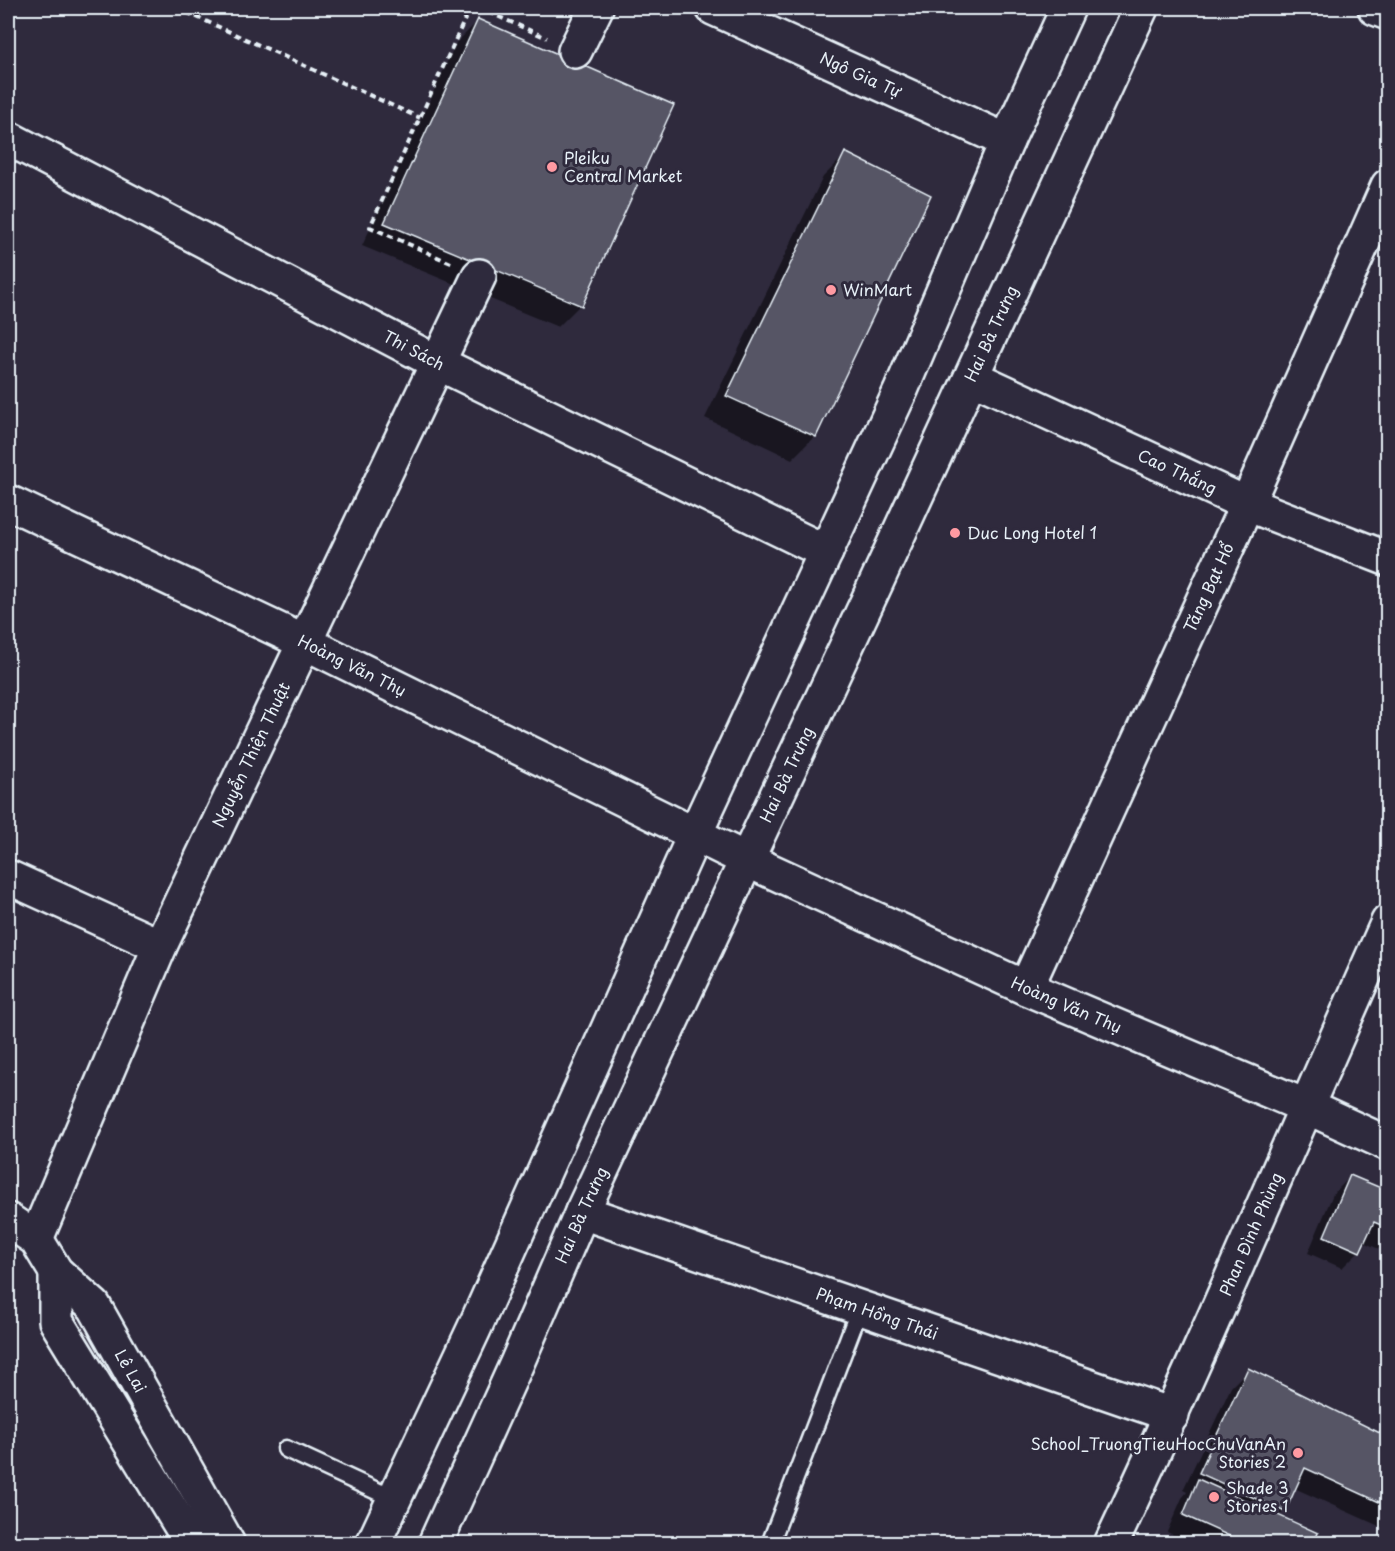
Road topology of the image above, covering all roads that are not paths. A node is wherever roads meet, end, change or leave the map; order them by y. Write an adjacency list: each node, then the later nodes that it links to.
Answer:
1 (596, 8): 7 (street)
2 (713, 8): 9 (street, Ngô Gia Tự)
3 (1068, 8): 9 (street)
4 (1141, 8): 13 (street, Hai Bà Trưng)
5 (1375, 8): 6 (street)
6 (1388, 13)
7 (575, 51)
8 (8, 138): 12 (street, Thi Sách)
9 (1007, 141): 16 (street)
10 (1388, 186): 15 (street, Tăng Bạt Hổ)
11 (479, 276): 12 (street, Nguyễn Thiện Thuật)
12 (438, 363): 16 (street, Thi Sách); 18 (street, Nguyễn Thiện Thuật)
13 (972, 377): 15 (street, Cao Thắng); 20 (street, Hai Bà Trưng)
14 (8, 502): 18 (street, Hoàng Văn Thụ)
15 (1247, 504): 17 (street, Cao Thắng); 24 (street, Tăng Bạt Hổ)
16 (826, 552): 19 (street)
17 (1388, 559)
18 (304, 642): 19 (street, Hoàng Văn Thụ); 23 (street, Nguyễn Thiện Thuật)
19 (695, 834): 20 (street, Hoàng Văn Thụ); 34 (street)
20 (747, 860): 24 (street, Hoàng Văn Thụ); 27 (street, Hai Bà Trưng)
21 (8, 877): 23 (street)
22 (1388, 922): 25 (street, Phan Đình Phùng)
23 (160, 946): 29 (street, Nguyễn Thiện Thuật)
24 (1026, 988): 25 (street, Hoàng Văn Thụ)
25 (1305, 1106): 26 (street, Hoàng Văn Thụ); 32 (street, Phan Đình Phùng)
26 (1388, 1144)
27 (582, 1212): 31 (street, Phạm Hồng Thái); 38 (street, Hai Bà Trưng)
28 (8, 1220): 29 (street, Lê Lai)
29 (36, 1239): 30 (street, Lê Lai)
30 (56, 1272): 35 (street); 36 (street, Lê Lai)
31 (860, 1308): 32 (street, Phạm Hồng Thái); 39 (lane)
32 (1172, 1415): 40 (street, Phan Đình Phùng)
33 (286, 1449): 34 (lane)
34 (394, 1499): 37 (street)
35 (192, 1544)
36 (228, 1544)
37 (373, 1544)
38 (435, 1544)
39 (770, 1544)
40 (1111, 1544)

